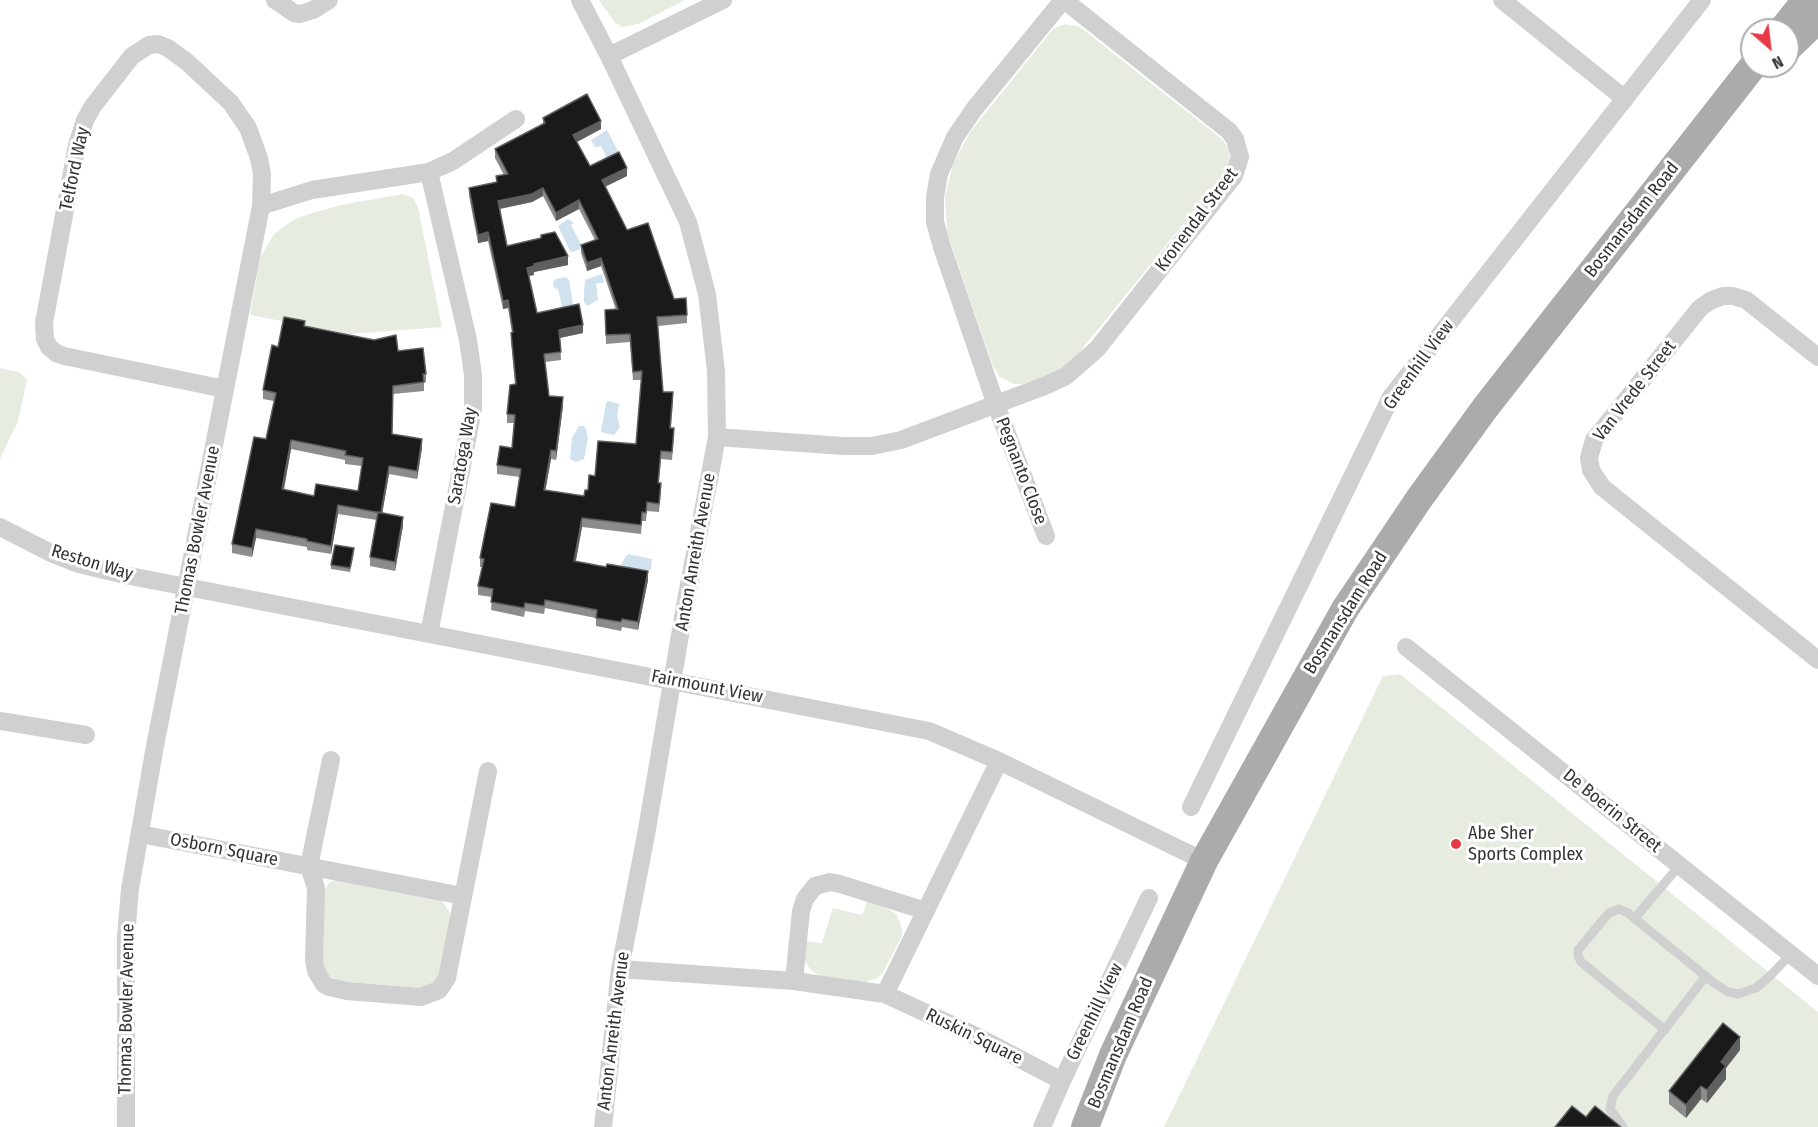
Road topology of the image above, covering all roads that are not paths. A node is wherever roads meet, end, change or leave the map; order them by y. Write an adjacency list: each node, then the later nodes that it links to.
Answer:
1 (275, 0): 2 (street)
2 (329, 0)
3 (580, 0): 12 (street, Anton Anreith Avenue)
4 (723, 0): 12 (street)
5 (1063, 0): 22 (street, Kronendal Street); 22 (street, Kronendal Street)
6 (1502, 0): 15 (street)
7 (1702, 0): 15 (street, Greenhill View)
8 (1806, 0): 9 (main road)
9 (1792, 18)
10 (1818, 19): 11 (main road)
11 (1800, 36)
12 (609, 56): 23 (street, Anton Anreith Avenue)
13 (1743, 78): 17 (main road, Bosmansdam Road)
14 (1758, 78): 17 (main road, Bosmansdam Road)
15 (1625, 99): 36 (street, Greenhill View)
16 (516, 119): 18 (street)
17 (1688, 147): 38 (main road, Bosmansdam Road)
18 (429, 172): 19 (street); 27 (street, Saratoga Way)
19 (261, 206): 21 (street, Thomas Bowler Avenue); 21 (street, Telford Way)
20 (1818, 357): 29 (street, Van Vrede Street)
21 (225, 389): 26 (street, Thomas Bowler Avenue)
22 (996, 405): 23 (street, Kronendal Street); 25 (street, Pegnanto Close)
23 (717, 437): 30 (street, Anton Anreith Avenue)
24 (0, 527): 26 (street, Reston Way)
25 (1046, 536)
26 (188, 586): 27 (street, Fairmount View); 37 (street, Thomas Bowler Avenue)
27 (429, 634): 30 (street, Fairmount View)
28 (1406, 647): 40 (street, De Boerin Street)
29 (1818, 660)
30 (673, 680): 34 (street, Fairmount View); 46 (street, Anton Anreith Avenue)
31 (0, 721): 32 (street)
32 (86, 735)
33 (331, 760): 39 (street)
34 (999, 761): 38 (street, Fairmount View); 43 (street)
35 (488, 771): 41 (street)
36 (1191, 807)
37 (140, 834): 39 (street, Osborn Square); 53 (street, Thomas Bowler Avenue)
38 (1204, 861): 56 (main road, Bosmansdam Road)
39 (309, 866): 41 (street, Osborn Square); 41 (street)
40 (1679, 866): 44 (lane); 45 (street, De Boerin Street)
41 (463, 896)
42 (1149, 898): 52 (street, Greenhill View)
43 (926, 911): 49 (street); 50 (street)
44 (1635, 918): 47 (lane); 51 (lane)
45 (1791, 954): 47 (lane); 48 (street, De Boerin Street)
46 (620, 969): 49 (street, Ruskin Square); 54 (street, Anton Anreith Avenue)
47 (1706, 976): 51 (lane)
48 (1818, 976)
49 (794, 981): 50 (street, Ruskin Square)
50 (885, 994): 52 (street, Ruskin Square)
51 (1665, 1030): 57 (lane)
52 (1062, 1081): 55 (street, Greenhill View)
53 (126, 1127)
54 (603, 1127)
55 (1042, 1127)
56 (1085, 1127)
57 (1623, 1127)

